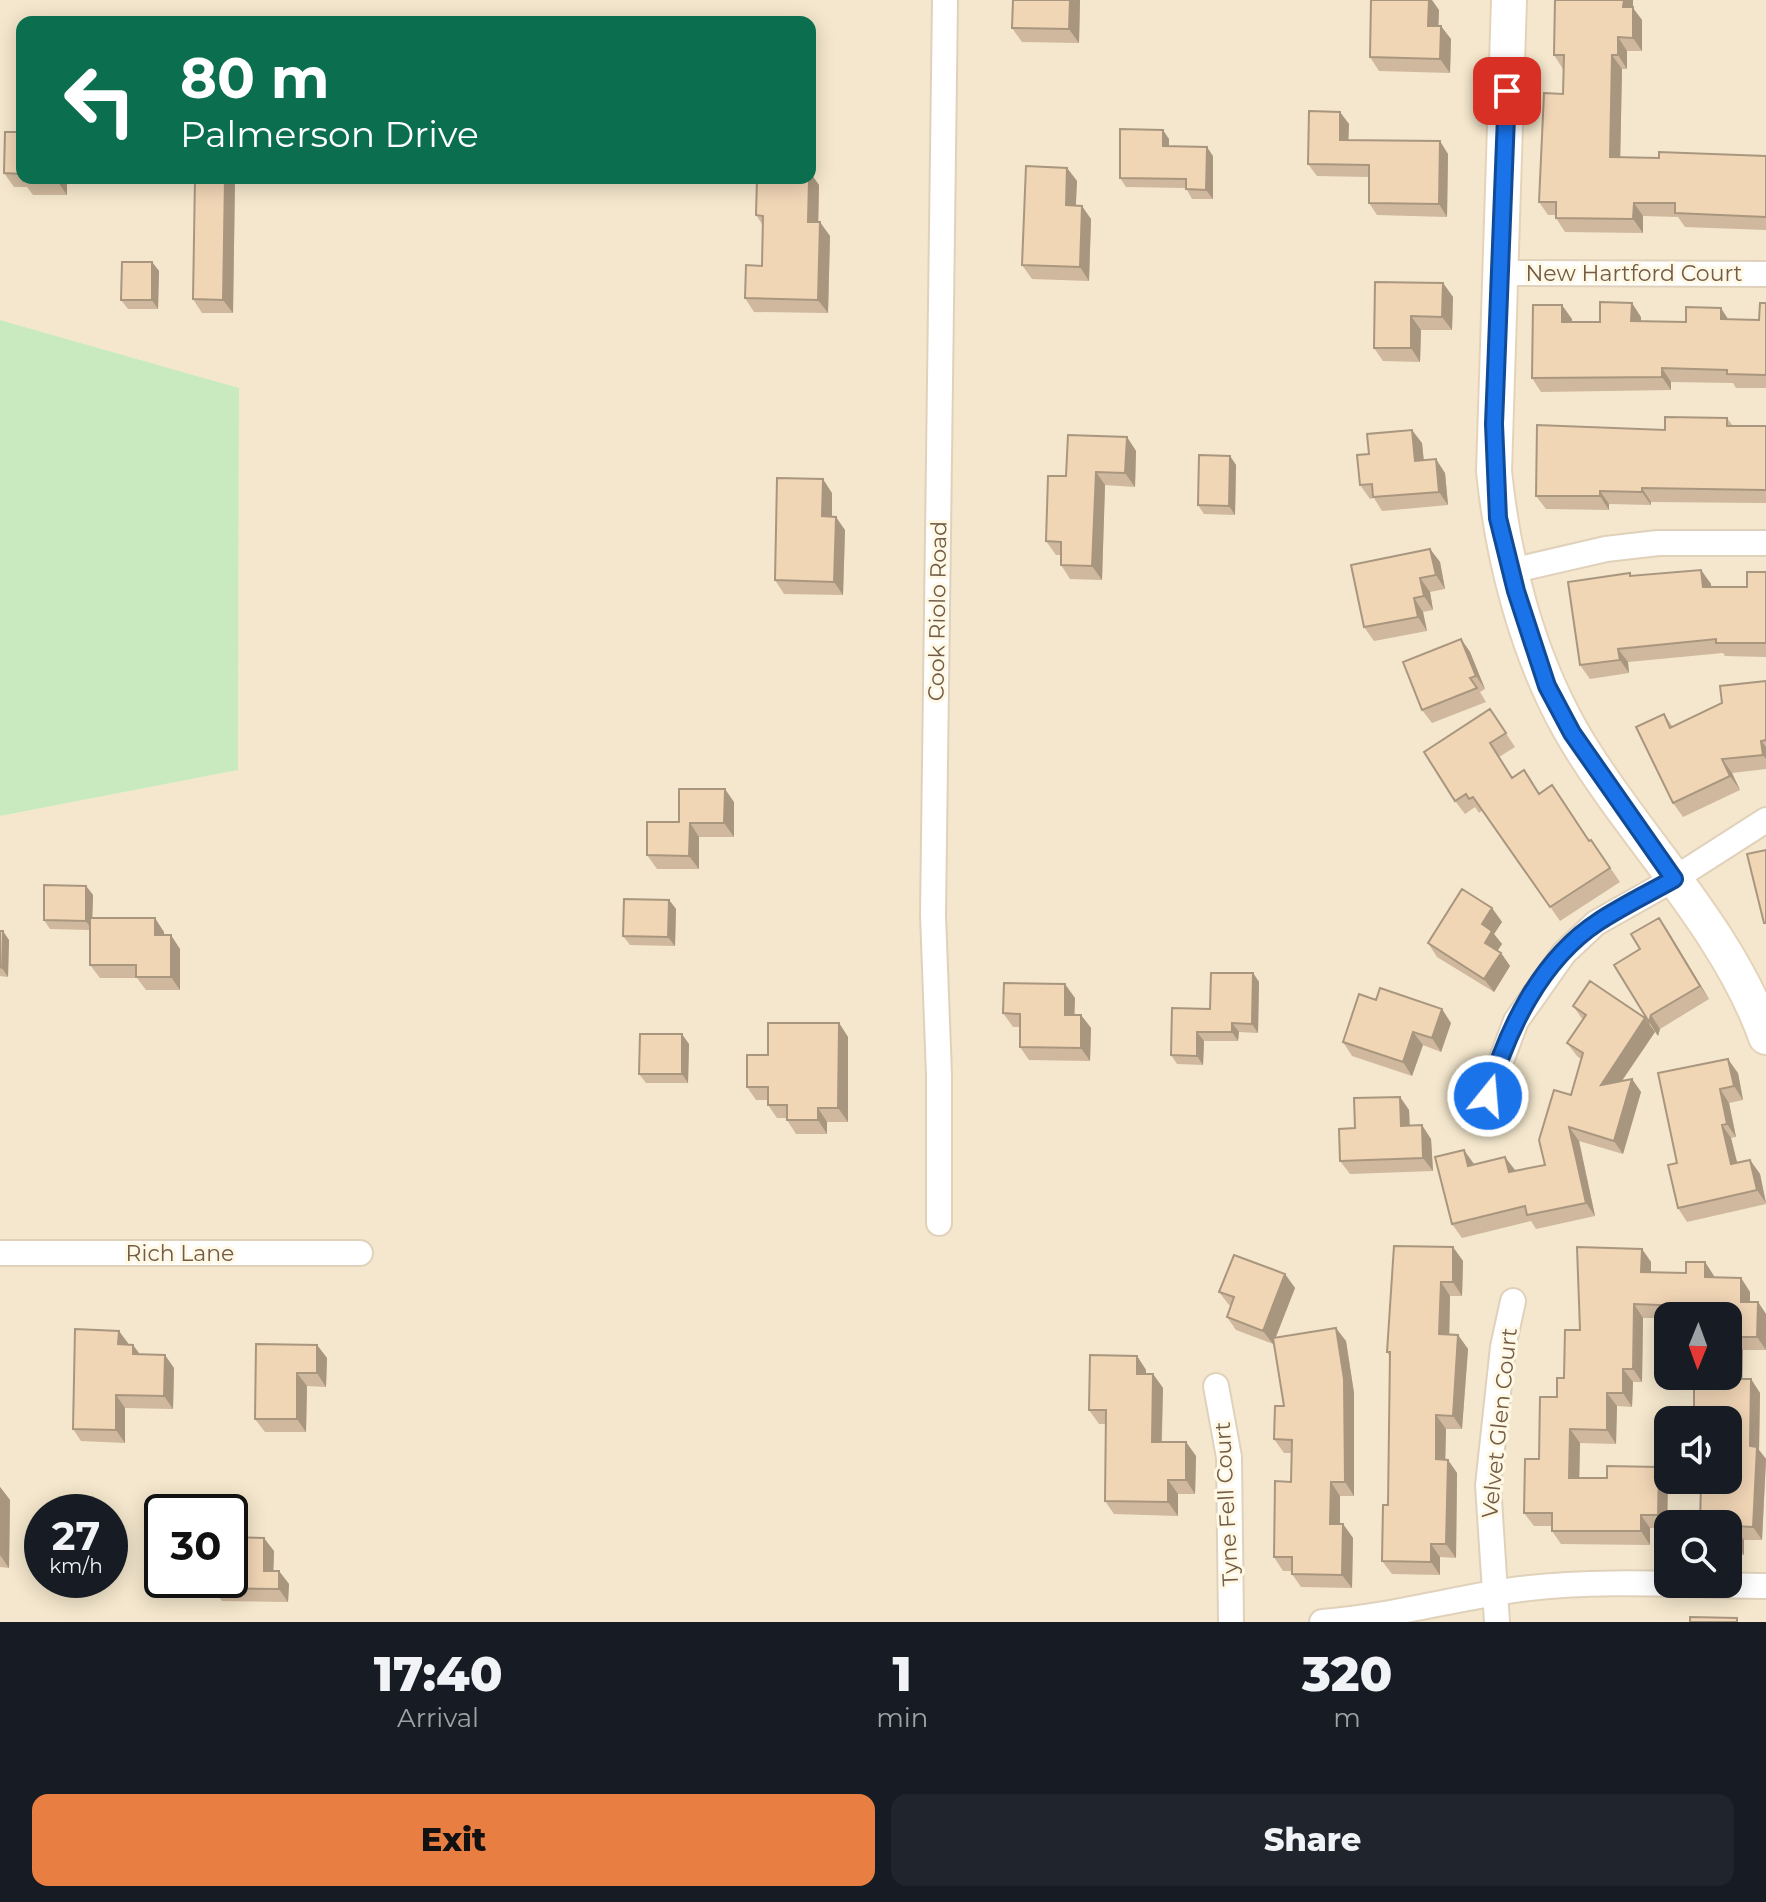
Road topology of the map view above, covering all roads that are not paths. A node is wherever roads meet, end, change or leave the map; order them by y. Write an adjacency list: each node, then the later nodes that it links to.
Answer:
1 (945, 0): 11 (street, Cook Riolo Road)
2 (1509, 0): 3 (street)
3 (1502, 273): 4 (street, New Hartford Court); 6 (street)
4 (1766, 274)
5 (1766, 543): 6 (street)
6 (1511, 571): 8 (street)
7 (1766, 820): 8 (street)
8 (1674, 879): 9 (street); 10 (street)
9 (1766, 1037)
10 (1488, 1096)
11 (939, 1223)
12 (0, 1253): 13 (street, Rich Lane)
13 (360, 1253)
14 (1513, 1301): 17 (street, Velvet Glen Court)
15 (1216, 1386): 18 (street, Tyne Fell Court)
16 (1766, 1586): 17 (street)
17 (1495, 1593): 19 (street); 20 (street, Velvet Glen Court)
18 (1231, 1622)
19 (1322, 1622)
20 (1497, 1622)

